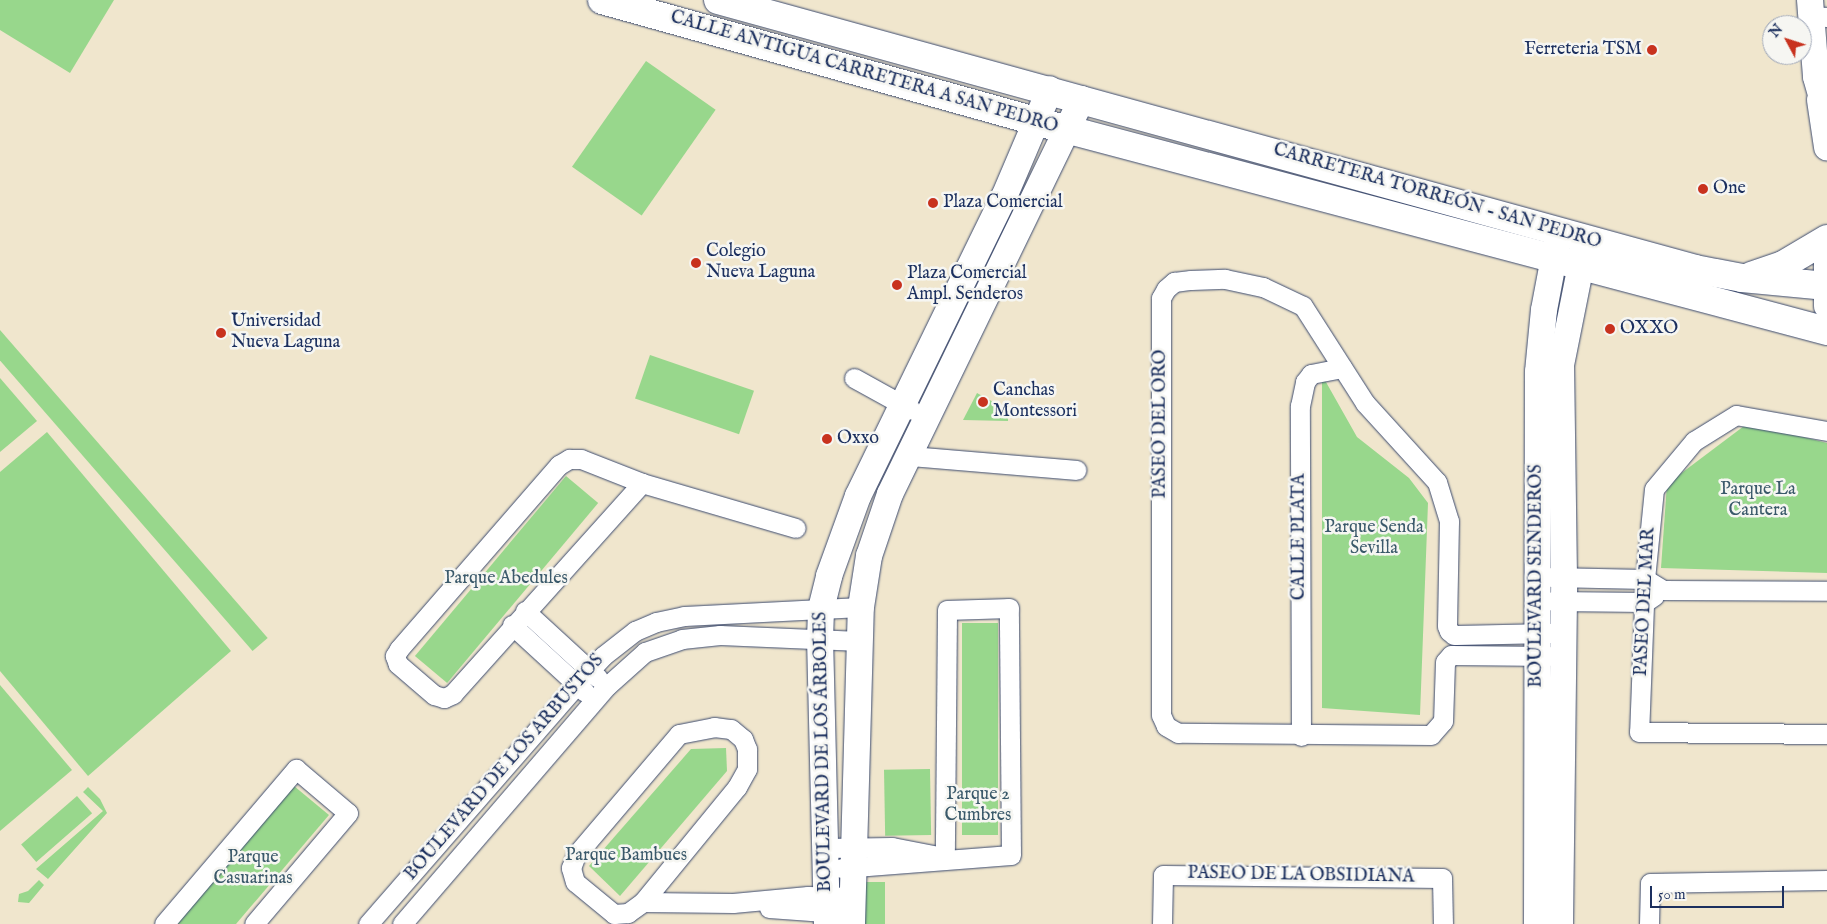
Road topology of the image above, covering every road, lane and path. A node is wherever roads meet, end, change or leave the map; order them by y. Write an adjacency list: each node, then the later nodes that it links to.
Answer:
1 (602, 0): 7 (main road, CALLE ANTIGUA CARRETERA A SAN PEDRO)
2 (718, 0): 4 (main road, CALLE ANTIGUA CARRETERA A SAN PEDRO)
3 (1815, 11): 6 (main road)
4 (1050, 89): 5 (main road, CARRETERA TORREÓN - SAN PEDRO); 7 (main road, BOULEVARD DE LOS ÁRBOLES)
5 (1082, 98): 8 (main road, BOULEVARD DE LOS ÁRBOLES); 10 (main road, CARRETERA TORREÓN - SAN PEDRO)
6 (1824, 108): 9 (main road)
7 (1037, 121): 8 (main road, CALLE ANTIGUA CARRETERA A SAN PEDRO); 21 (main road, BOULEVARD DE LOS ÁRBOLES)
8 (1069, 130): 13 (main road, CARRETERA TORREÓN - SAN PEDRO); 22 (main road, BOULEVARD DE LOS ÁRBOLES)
9 (1827, 147)
10 (1560, 231): 11 (main road, CARRETERA TORREÓN - SAN PEDRO); 13 (main road, BOULEVARD SENDEROS)
11 (1586, 238): 15 (main road, BOULEVARD SENDEROS); 16 (main road, CARRETERA TORREÓN - SAN PEDRO)
12 (1827, 238): 16 (main road)
13 (1553, 257): 15 (main road, CARRETERA TORREÓN - SAN PEDRO); 29 (main road, BOULEVARD SENDEROS)
14 (1827, 258): 17 (main road)
15 (1580, 264): 18 (main road, CARRETERA TORREÓN - SAN PEDRO); 30 (main road, BOULEVARD SENDEROS)
16 (1742, 278): 17 (main road, CARRETERA TORREÓN - SAN PEDRO)
17 (1826, 293)
18 (1827, 331)
19 (1342, 368): 40 (street, PASEO DEL ORO); 45 (street, CALLE PLATA); 45 (street, PASEO DEL ORO)
20 (854, 378): 21 (street)
21 (904, 405): 22 (street); 35 (main road, BOULEVARD DE LOS ÁRBOLES)
22 (929, 419): 24 (main road, BOULEVARD DE LOS ÁRBOLES)
23 (1827, 431): 28 (street, PASEO DEL MAR)
24 (911, 456): 25 (street); 34 (main road, BOULEVARD DE LOS ÁRBOLES)
25 (1076, 470)
26 (642, 483): 27 (street); 36 (street); 37 (street)
27 (796, 528)
28 (1645, 579): 30 (street); 31 (street); 33 (street, PASEO DEL MAR)
29 (1538, 589): 30 (street); 40 (main road, BOULEVARD SENDEROS)
30 (1564, 589): 33 (street); 40 (main road, BOULEVARD SENDEROS)
31 (1664, 590): 32 (street); 33 (street)
32 (1827, 591)
33 (1644, 602): 44 (street, PASEO DEL MAR)
34 (861, 607): 35 (street, BOULEVARD DE LOS ARBUSTOS); 39 (main road, BOULEVARD DE LOS ÁRBOLES)
35 (821, 609): 38 (main road, BOULEVARD DE LOS ÁRBOLES); 41 (street, BOULEVARD DE LOS ARBUSTOS)
36 (525, 611): 37 (street); 41 (street)
37 (512, 626): 42 (street)
38 (820, 639): 39 (street, BOULEVARD DE LOS ARBUSTOS); 43 (street, BOULEVARD DE LOS ARBUSTOS); 46 (main road, BOULEVARD DE LOS ÁRBOLES)
39 (860, 641): 47 (main road, BOULEVARD DE LOS ÁRBOLES)
40 (1550, 644): 45 (street, PASEO DEL ORO); 59 (main road, BOULEVARD SENDEROS); 60 (main road, BOULEVARD SENDEROS)
41 (590, 670): 42 (street, BOULEVARD DE LOS ARBUSTOS); 43 (street)
42 (577, 684): 43 (street); 55 (street, BOULEVARD DE LOS ARBUSTOS)
43 (601, 693): 56 (street, BOULEVARD DE LOS ARBUSTOS)
44 (1827, 734)
45 (1301, 736)
46 (825, 858): 47 (street); 51 (main road, BOULEVARD DE LOS ÁRBOLES)
47 (853, 858): 48 (street); 52 (main road, BOULEVARD DE LOS ÁRBOLES)
48 (945, 858): 48 (street)
49 (1827, 880): 61 (street)
50 (643, 902): 50 (street); 51 (street)
51 (826, 911): 52 (street)
52 (852, 911)
53 (164, 924): 54 (street)
54 (254, 924)
55 (368, 924)
56 (402, 924)
57 (1162, 924): 58 (street, PASEO DE LA OBSIDIANA)
58 (1443, 924)
59 (1537, 924)
60 (1560, 924)
61 (1649, 924)

